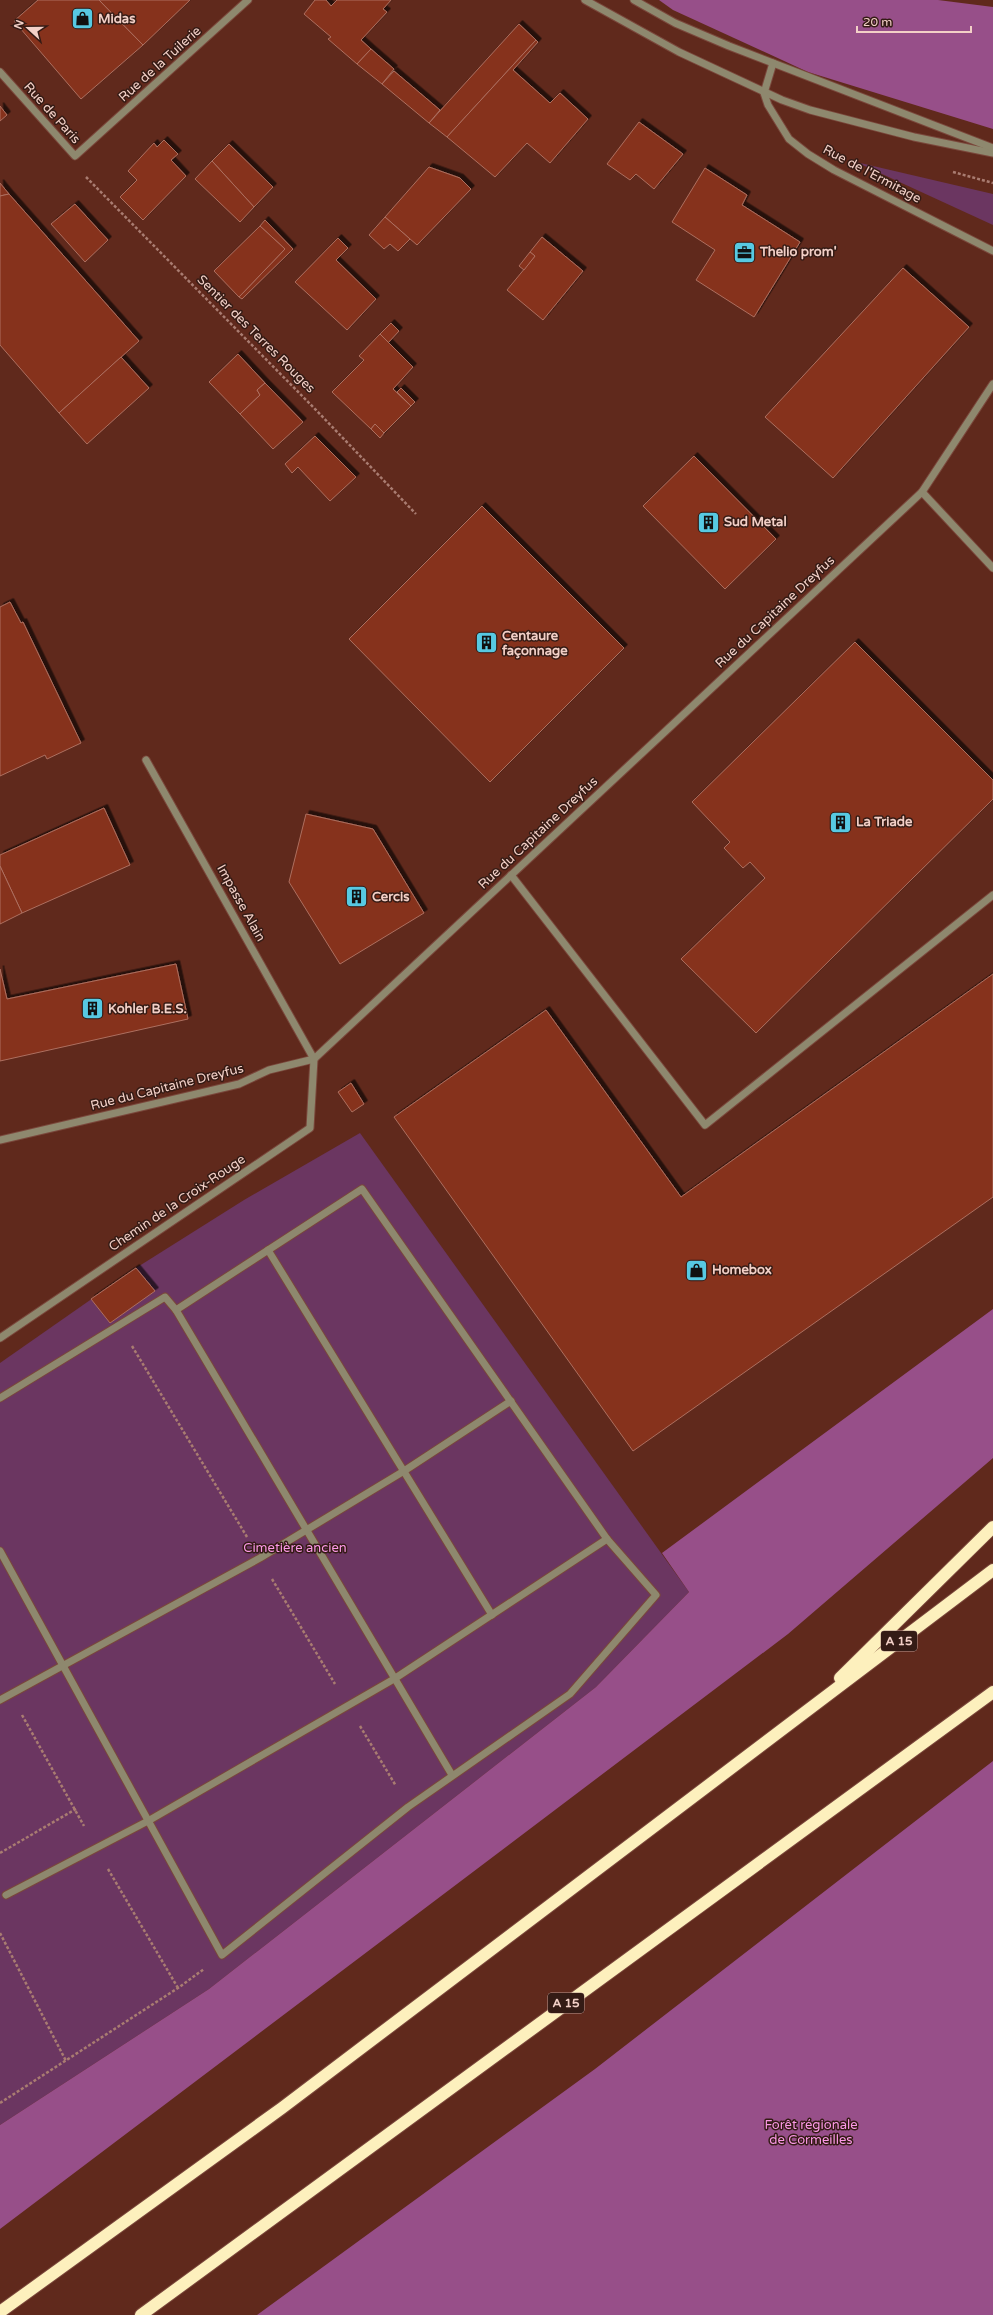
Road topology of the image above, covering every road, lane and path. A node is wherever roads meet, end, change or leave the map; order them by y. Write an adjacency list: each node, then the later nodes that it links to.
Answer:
1 (248, 0): 7 (street, Rue de la Tuilerie)
2 (585, 0): 6 (street)
3 (634, 0): 4 (street)
4 (773, 63): 6 (street); 8 (street)
5 (0, 72): 7 (street, Rue de Paris)
6 (764, 93): 9 (street); 11 (street, Rue de l'Ermitage)
7 (88, 146)
8 (993, 148)
9 (993, 152)
10 (85, 175): 14 (path, Sentier des Terres Rouges)
11 (993, 251)
12 (993, 384): 13 (street, Rue du Capitaine Dreyfus)
13 (922, 492): 15 (street); 17 (street, Rue du Capitaine Dreyfus)
14 (416, 514)
15 (993, 568)
16 (146, 760): 19 (street, Impasse Alain)
17 (511, 875): 18 (street); 19 (street, Rue du Capitaine Dreyfus)
18 (993, 895)
19 (314, 1059): 20 (street, Rue du Capitaine Dreyfus); 23 (street, Chemin de la Croix-Rouge)
20 (0, 1140)
21 (268, 1250): 22 (street); 25 (street); 26 (street)
22 (176, 1310): 24 (street); 28 (street)
23 (0, 1338)
24 (0, 1398)
25 (511, 1401): 26 (street); 29 (street)
26 (404, 1471): 28 (street); 32 (street)
27 (993, 1527): 37 (highway)
28 (306, 1530): 33 (street); 34 (street)
29 (607, 1539): 32 (street); 38 (street)
30 (0, 1551): 33 (street)
31 (993, 1570): 37 (highway, A 15)
32 (492, 1615): 34 (street)
33 (63, 1666): 36 (street); 40 (street)
34 (394, 1679): 38 (street); 40 (street)
35 (993, 1692): 48 (highway, A 15)
36 (0, 1700)
37 (805, 1712): 47 (highway, A 15)
38 (452, 1775): 44 (street)
39 (76, 1810): 41 (path)
40 (148, 1821): 42 (street); 44 (street)
41 (0, 1853)
42 (6, 1895)
43 (0, 1933): 45 (path)
44 (222, 1955): 45 (path)
45 (66, 2061): 46 (path)
46 (0, 2103)
47 (0, 2312)
48 (141, 2315)

